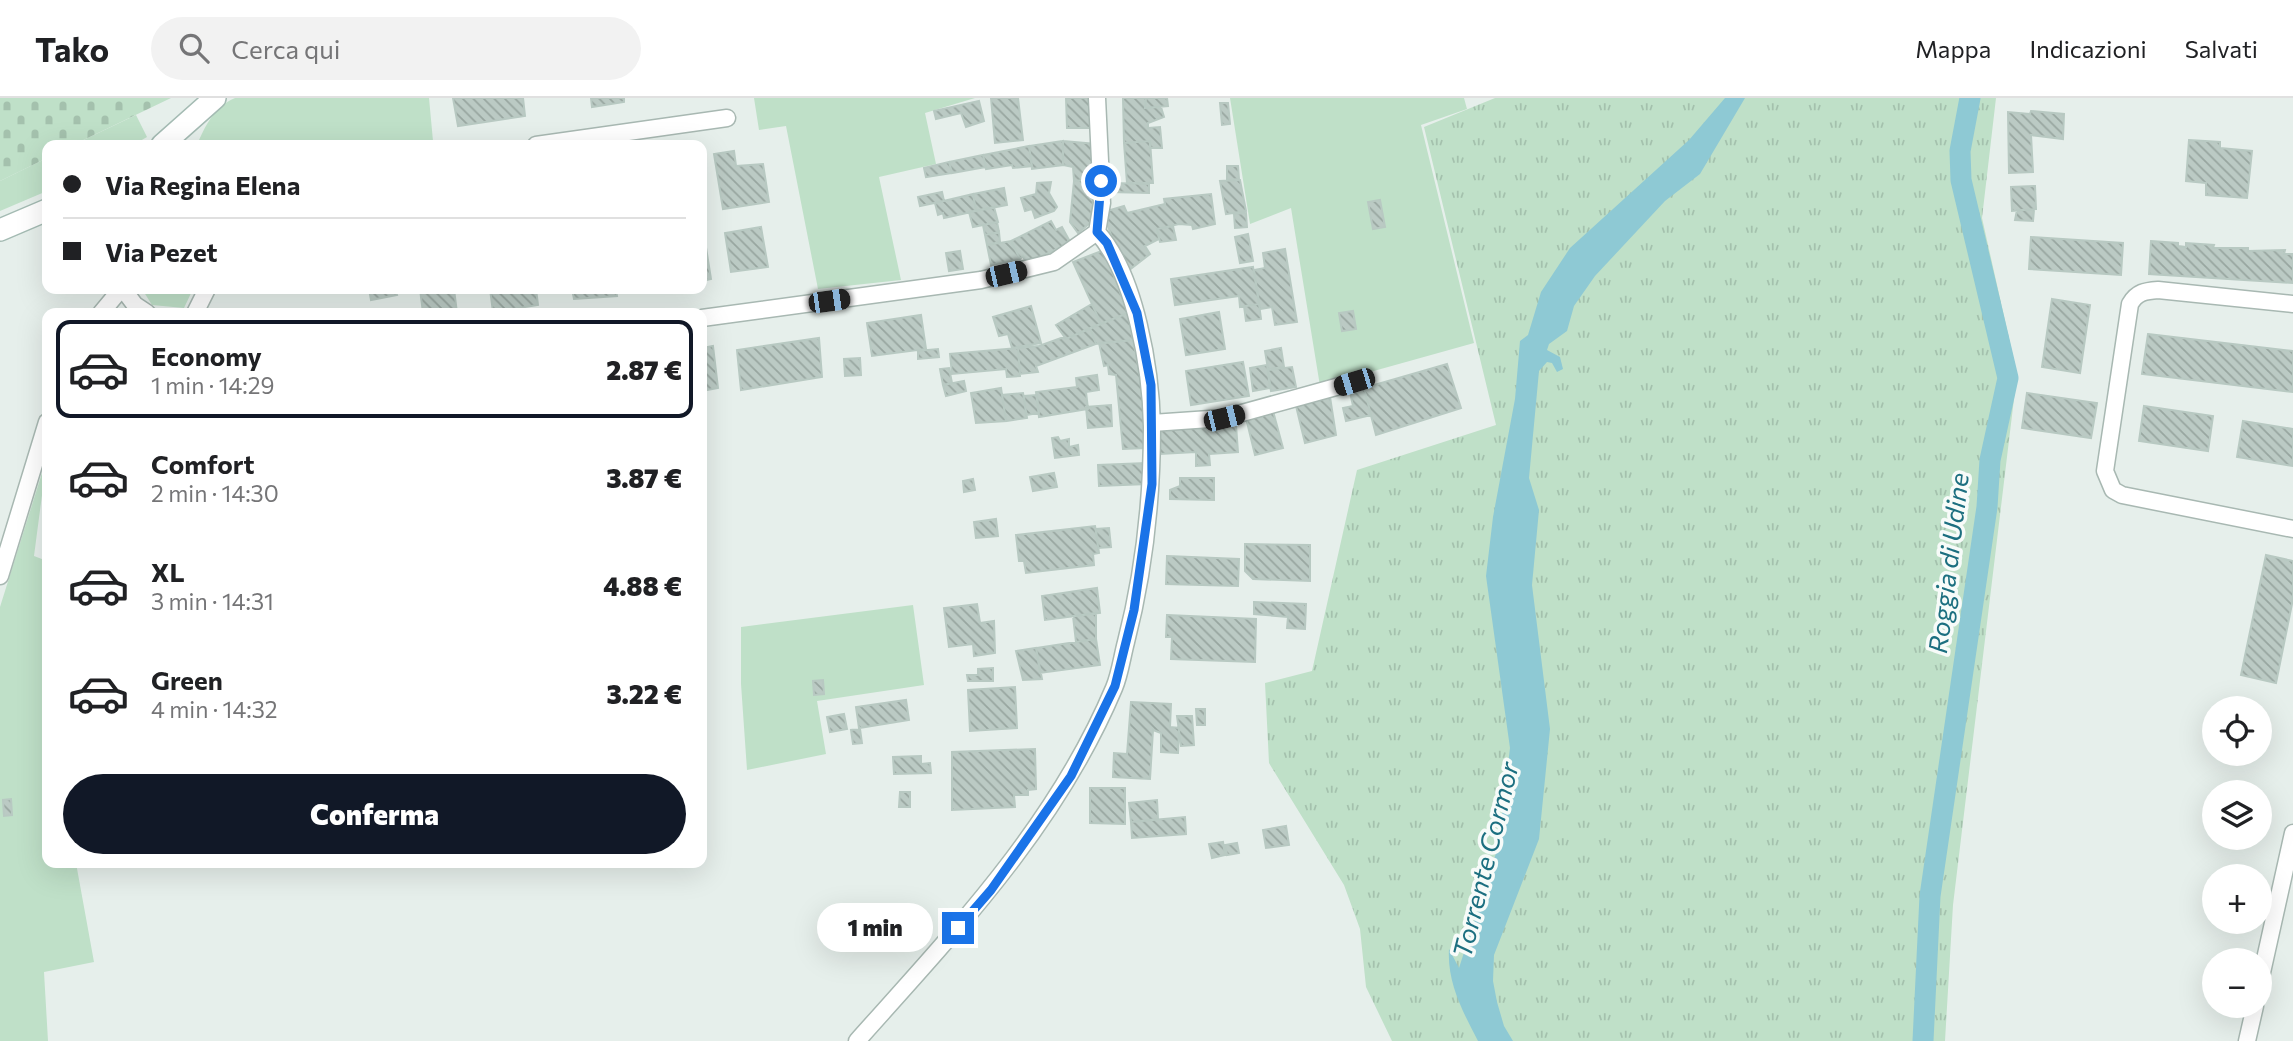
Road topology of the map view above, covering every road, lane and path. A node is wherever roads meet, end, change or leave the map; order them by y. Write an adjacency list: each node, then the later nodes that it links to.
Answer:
1 (215, 98): 4 (main road)
2 (1097, 98): 8 (street)
3 (727, 118): 5 (street)
4 (171, 140)
5 (571, 140)
6 (42, 212): 7 (main road)
7 (0, 230)
8 (1097, 232): 14 (street); 16 (street)
9 (118, 294): 12 (street)
10 (126, 294): 13 (street)
11 (2293, 304): 18 (street)
12 (105, 308)
13 (140, 308)
14 (707, 317)
15 (1354, 382): 16 (street)
16 (1152, 423): 23 (street)
17 (42, 438): 19 (street)
18 (2293, 529)
19 (0, 576)
20 (2293, 833): 21 (street)
21 (2267, 948)
22 (2252, 1018): 24 (street)
23 (857, 1041)
24 (2247, 1041)

